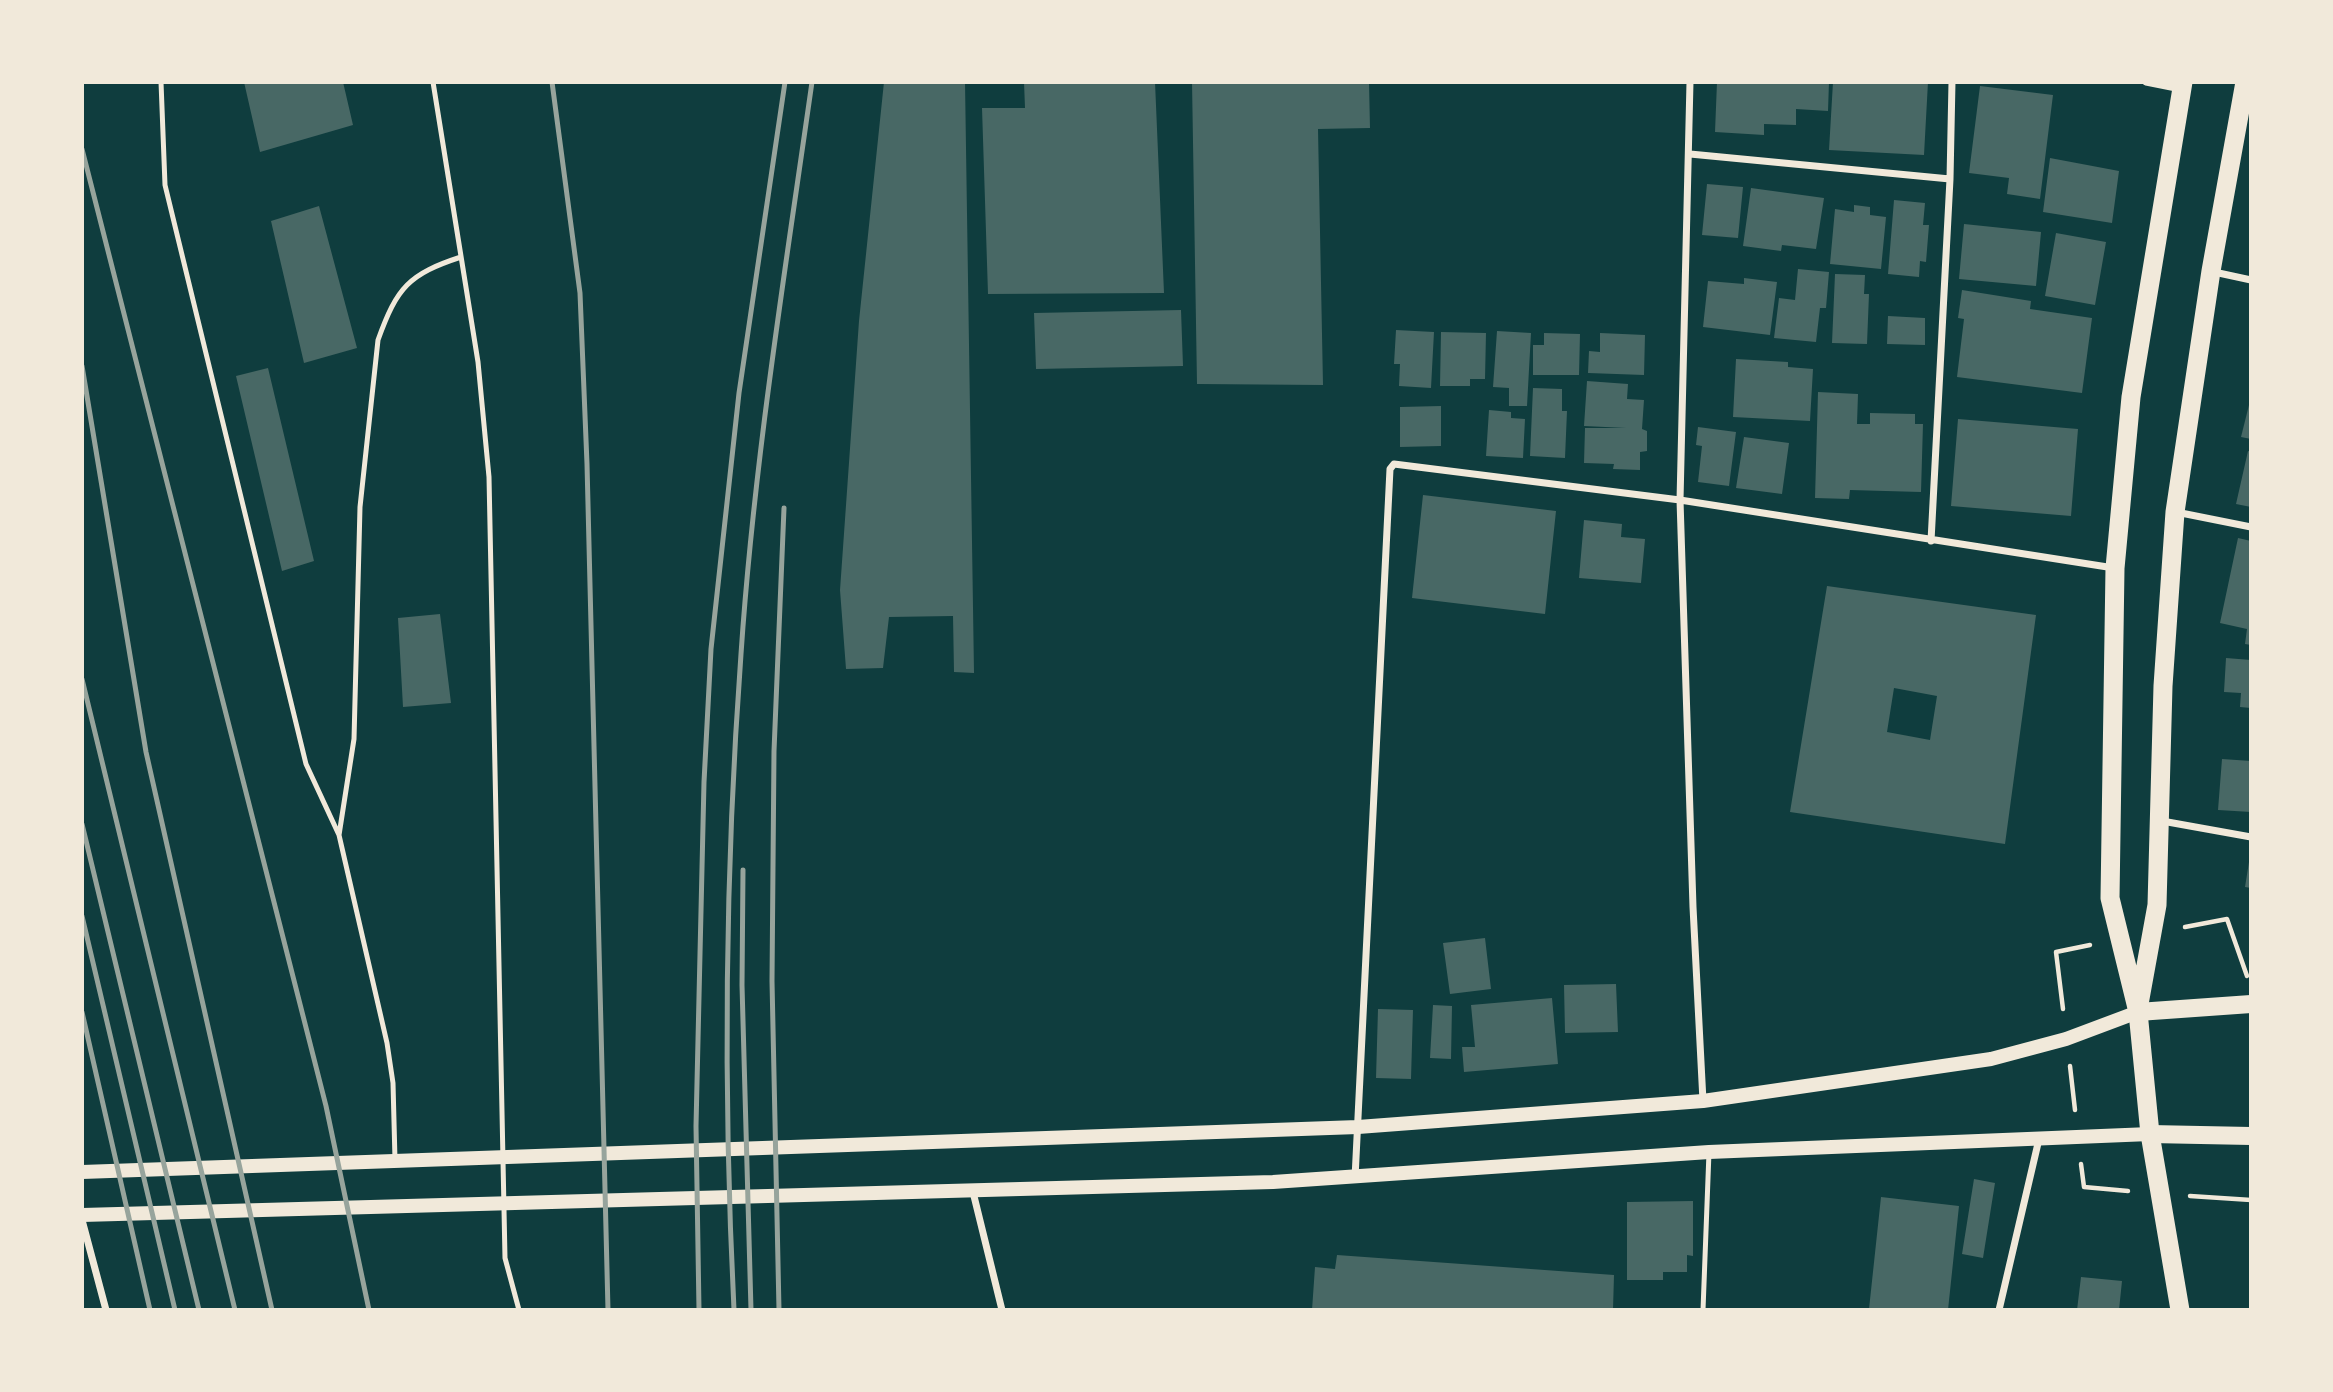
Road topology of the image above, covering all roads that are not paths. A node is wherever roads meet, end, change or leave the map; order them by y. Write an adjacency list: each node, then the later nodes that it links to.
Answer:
1 (162, 82): 19 (lane)
2 (433, 82): 10 (lane)
3 (1690, 82): 8 (street)
4 (1952, 82): 9 (street)
5 (2146, 82): 7 (street)
6 (2245, 82): 11 (highway)
7 (2182, 85): 17 (highway)
8 (1690, 154): 9 (street); 13 (street)
9 (1950, 179): 16 (street)
10 (461, 257): 19 (lane); 35 (lane)
11 (2211, 271): 12 (street); 14 (highway)
12 (2251, 280)
13 (1680, 500): 16 (street); 23 (street); 24 (street)
14 (2175, 512): 15 (street); 18 (highway)
15 (2251, 527)
16 (1931, 541): 17 (street)
17 (2115, 568): 22 (highway)
18 (2161, 820): 20 (street); 22 (highway)
19 (339, 835): 29 (lane)
20 (2251, 837)
21 (2250, 1004): 22 (main road)
22 (2138, 1012): 23 (main road); 25 (highway)
23 (1703, 1101): 24 (main road)
24 (1358, 1127): 29 (main road); 31 (street)
25 (2150, 1134): 26 (main road); 27 (main road); 39 (highway)
26 (2251, 1136)
27 (2039, 1138): 28 (main road); 38 (street)
28 (1709, 1152): 31 (main road); 37 (lane)
29 (395, 1160): 30 (main road)
30 (82, 1172)
31 (1355, 1178): 32 (main road)
32 (972, 1188): 33 (main road); 36 (street)
33 (82, 1217): 34 (street)
34 (106, 1310)
35 (519, 1310)
36 (1002, 1310)
37 (1703, 1310)
38 (1999, 1310)
39 (2180, 1310)

